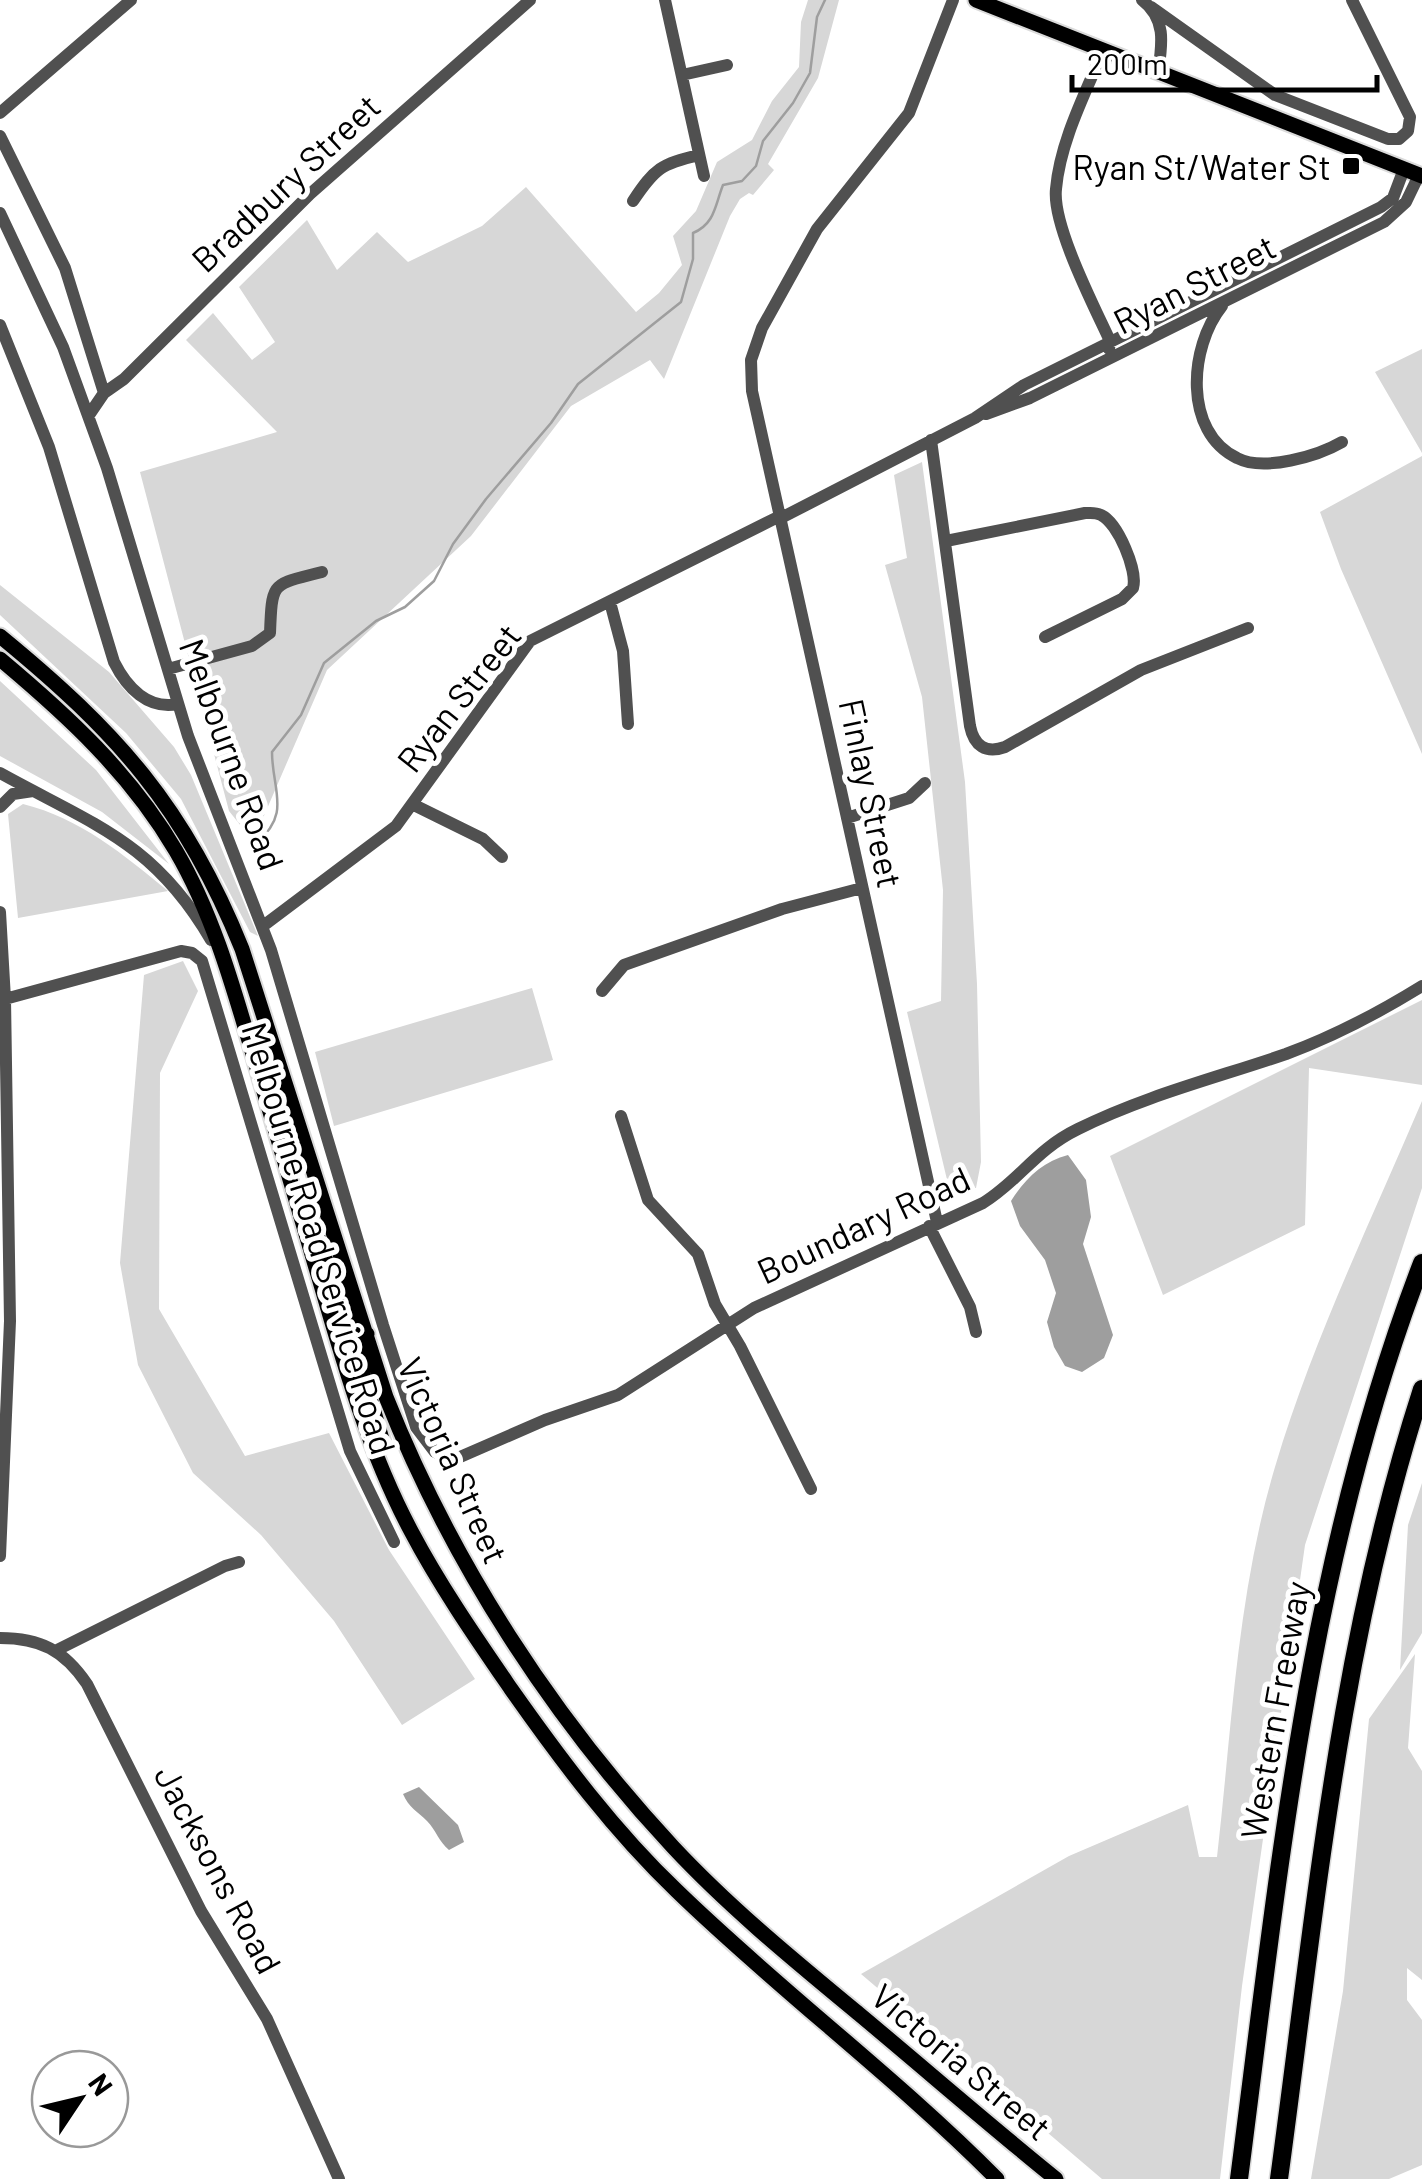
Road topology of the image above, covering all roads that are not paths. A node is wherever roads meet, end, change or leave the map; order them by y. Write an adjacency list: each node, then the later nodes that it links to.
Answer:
1 (131, 0): 12 (street)
2 (530, 0): 25 (street, Bradbury Street)
3 (665, 0): 11 (street)
4 (954, 0): 30 (street, Finlay Street)
5 (976, 0): 8 (main road)
6 (1352, 0): 7 (street)
7 (1147, 4): 10 (street)
8 (1102, 51): 10 (main road); 22 (street)
9 (727, 65): 11 (street)
10 (1158, 74): 15 (main road)
11 (682, 75): 14 (street)
12 (0, 113)
13 (0, 136): 25 (street)
14 (699, 155): 16 (street); 17 (street)
15 (1415, 174): 19 (street, Ryan Street); 22 (street, Ryan Street)
16 (704, 176)
17 (633, 201)
18 (0, 213): 26 (street, Melbourne Road)
19 (1230, 298): 21 (street, Ryan Street); 23 (street)
20 (0, 325): 39 (street)
21 (1178, 325): 23 (street); 24 (street, Ryan Street)
22 (1110, 341): 24 (street); 27 (street, Ryan Street)
23 (1198, 350): 29 (street)
24 (1113, 357): 27 (street, Ryan Street)
25 (104, 393): 26 (street, Bradbury Street)
26 (89, 414): 38 (street, Melbourne Road)
27 (974, 418): 28 (street, Ryan Street)
28 (931, 440): 30 (street, Ryan Street); 31 (street)
29 (1342, 442)
30 (780, 517): 33 (street, Ryan Street); 46 (street, Finlay Street)
31 (946, 541): 34 (street); 36 (street)
32 (322, 572): 38 (street)
33 (610, 602): 40 (street); 44 (street, Ryan Street)
34 (1248, 628)
35 (0, 636): 62 (main road, Victoria Street)
36 (1045, 637)
37 (0, 659): 51 (main road, Victoria Street)
38 (168, 669): 39 (street, Melbourne Road)
39 (178, 704): 50 (street, Melbourne Road)
40 (628, 724)
41 (0, 773): 43 (street)
42 (925, 784): 46 (street)
43 (40, 794): 45 (street); 51 (street)
44 (412, 804): 47 (street); 50 (street, Ryan Street)
45 (0, 807)
46 (847, 818): 48 (street, Finlay Street)
47 (502, 857)
48 (862, 888): 53 (street); 57 (street, Finlay Street)
49 (0, 912): 54 (street)
50 (263, 926): 59 (street, Melbourne Road)
51 (228, 974): 55 (main road, Victoria Street)
52 (1422, 986): 57 (street, Boundary Road)
53 (602, 991)
54 (5, 1000): 67 (street, Melbourne Road Service Road); 68 (street)
55 (244, 1025): 62 (main road); 66 (main road, Victoria Street)
56 (621, 1116): 60 (street)
57 (933, 1224): 60 (street, Boundary Road); 61 (street, Finlay Street)
58 (1422, 1264): 75 (highway, Western Freeway)
59 (383, 1325): 62 (street); 64 (street, Melbourne Road)
60 (724, 1325): 64 (street, Boundary Road); 65 (street)
61 (976, 1332)
62 (366, 1334): 66 (main road); 74 (main road, Victoria Street)
63 (1422, 1389): 76 (highway, Western Freeway)
64 (435, 1452)
65 (811, 1489)
66 (405, 1519): 73 (main road, Victoria Street)
67 (394, 1542)
68 (0, 1556)
69 (239, 1562): 71 (street)
70 (0, 1638): 71 (street)
71 (57, 1650): 72 (street, Jacksons Road)
72 (339, 2179)
73 (997, 2179)
74 (1054, 2179)
75 (1240, 2179)
76 (1279, 2179)

